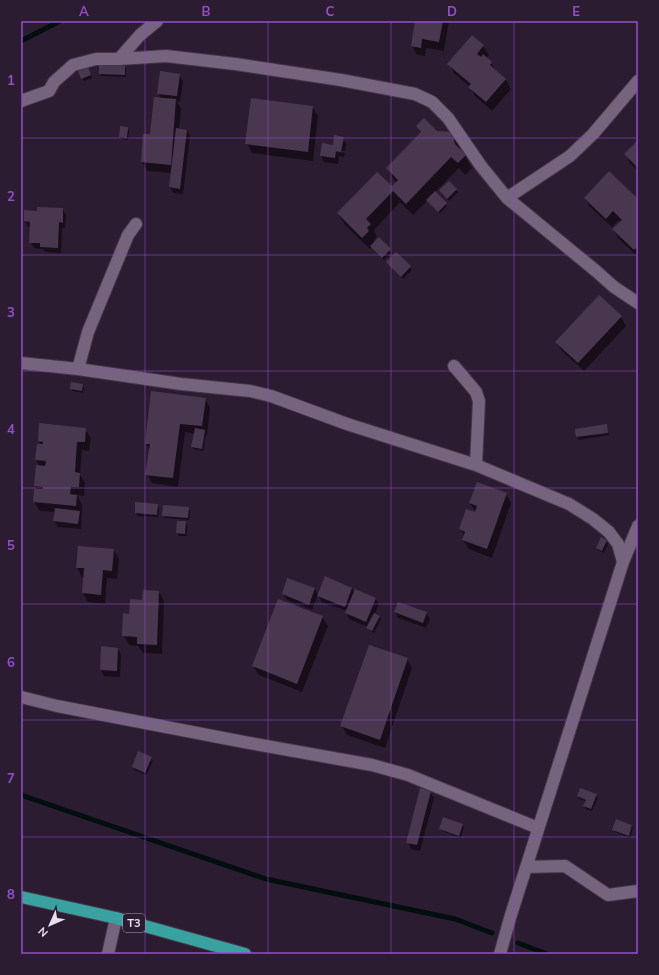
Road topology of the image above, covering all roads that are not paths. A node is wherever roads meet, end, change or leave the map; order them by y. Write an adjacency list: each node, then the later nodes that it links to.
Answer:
1 (157, 21): 2 (street)
2 (119, 59): 4 (street); 5 (street)
3 (638, 81): 5 (street)
4 (21, 101)
5 (508, 198): 7 (street)
6 (136, 224): 10 (street)
7 (637, 300)
8 (21, 363): 10 (street)
9 (454, 366): 11 (street)
10 (78, 369): 11 (street)
11 (476, 465): 13 (street)
12 (638, 526): 13 (street)
13 (623, 562): 15 (street)
14 (21, 697): 15 (street)
15 (538, 828): 16 (street)
16 (526, 867): 17 (street); 23 (street)
17 (638, 891)
18 (21, 897): 19 (highway, T3)
19 (116, 918): 20 (highway, T3); 21 (street)
20 (231, 952): 22 (highway, T3)
21 (108, 954)
22 (246, 954)
23 (500, 954)

